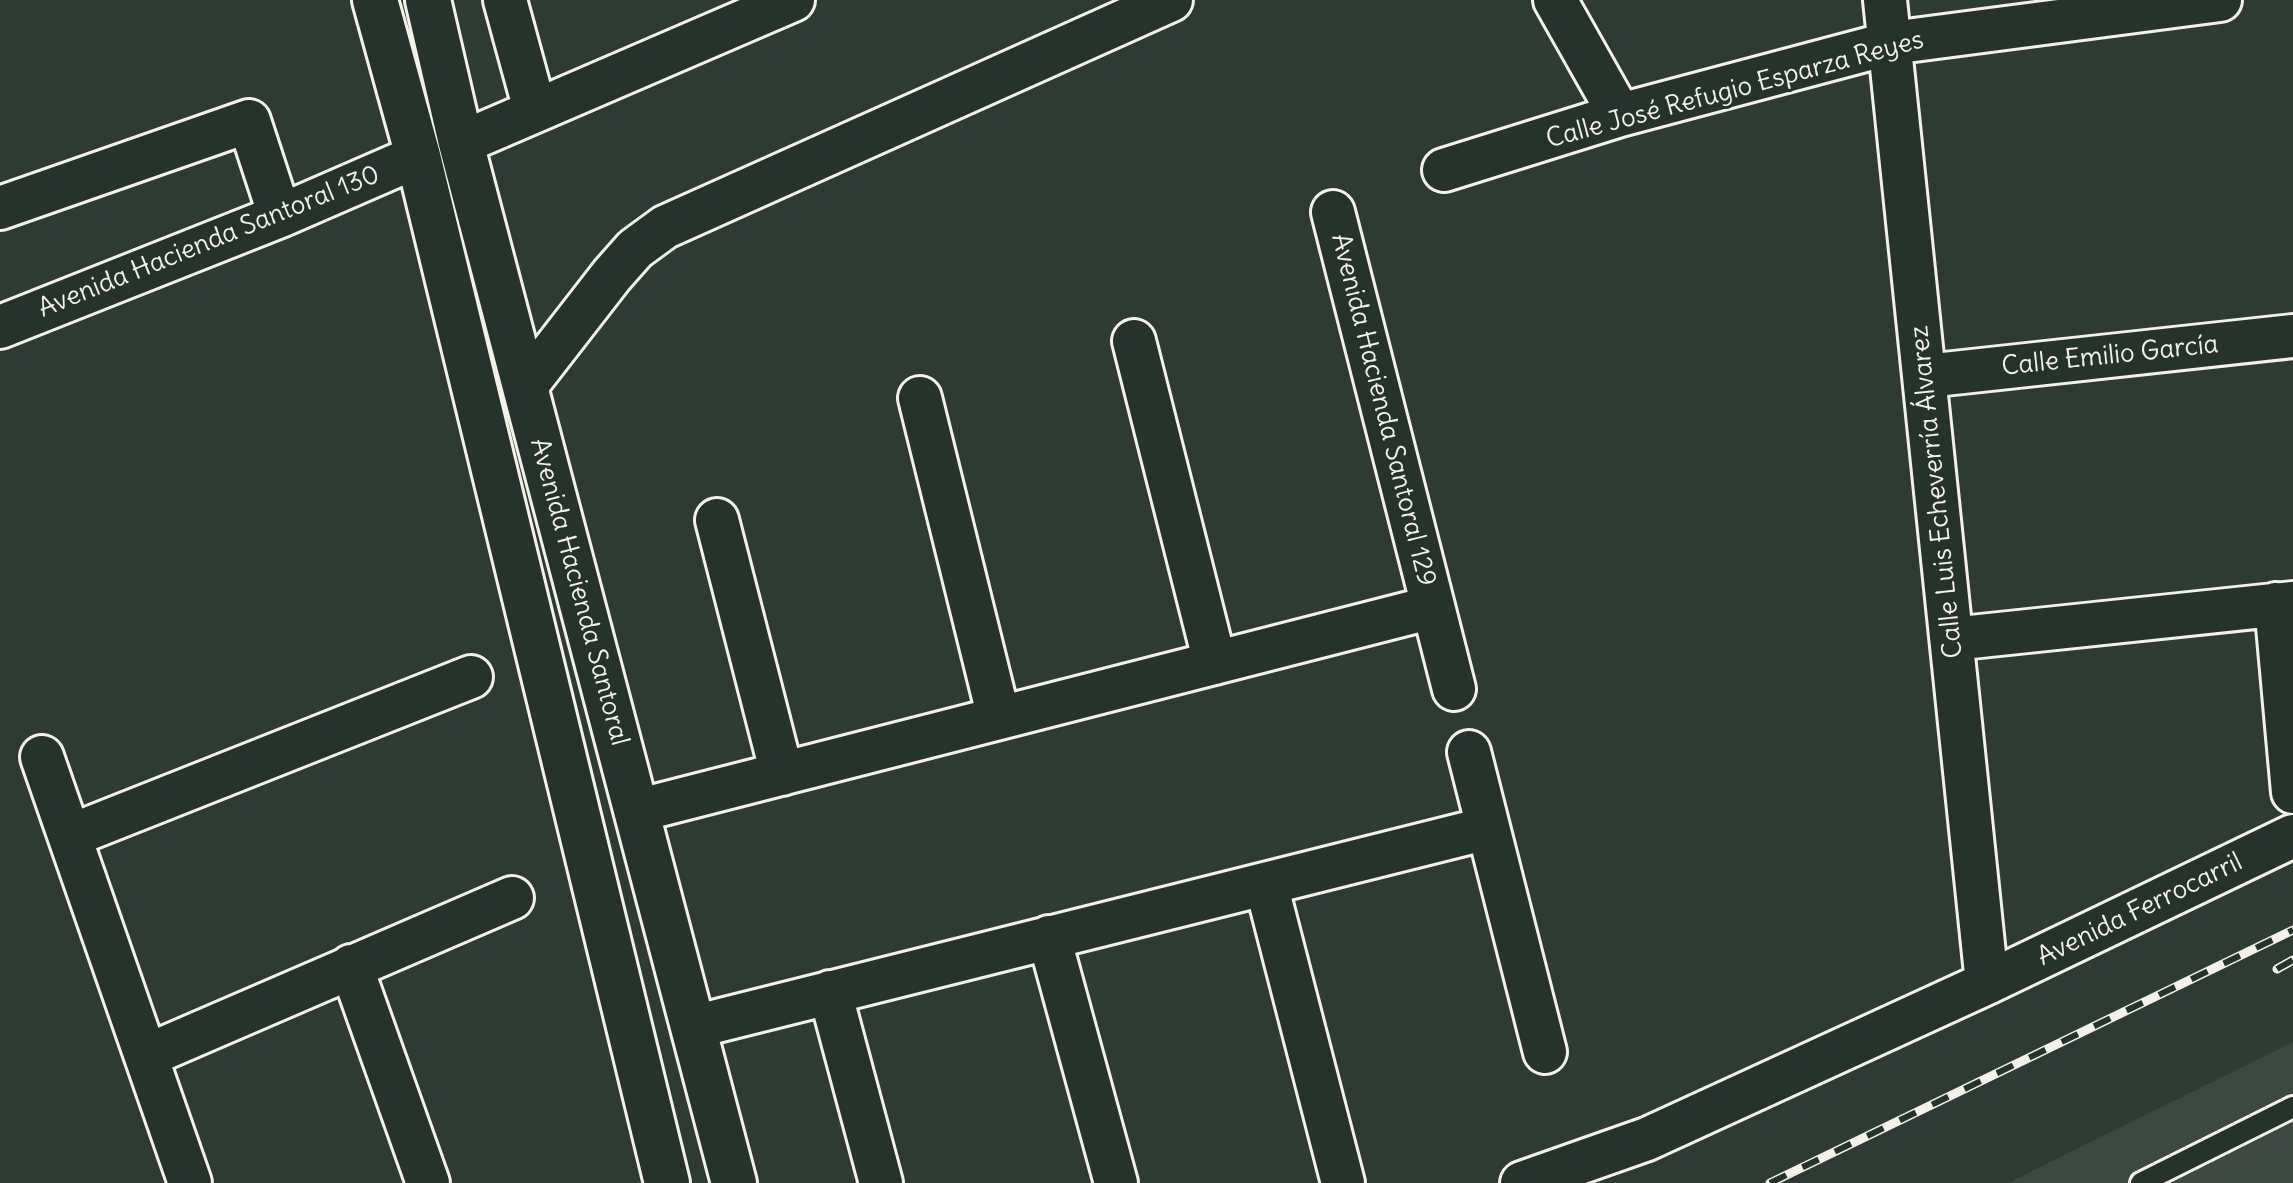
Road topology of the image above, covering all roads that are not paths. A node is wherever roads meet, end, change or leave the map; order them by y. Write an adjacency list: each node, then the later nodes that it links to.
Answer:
1 (375, 0): 13 (street, Avenida Hacienda Santoral)
2 (428, 0): 12 (street, Avenida Hacienda Santoral)
3 (505, 0): 10 (street)
4 (1171, 0): 22 (street)
5 (1555, 0): 11 (street)
6 (1885, 0): 9 (street, Calle Luis Echeverría Álvarez)
7 (2220, 0): 9 (street, Calle José Refugio Esparza Reyes)
8 (769, 5): 10 (street)
9 (1891, 43): 11 (street, Calle José Refugio Esparza Reyes); 21 (street, Calle Luis Echeverría Álvarez)
10 (535, 110): 12 (street)
11 (1620, 115): 14 (street, Calle José Refugio Esparza Reyes)
12 (461, 143): 22 (street, Avenida Hacienda Santoral)
13 (418, 156): 17 (street, Avenida Hacienda Santoral 130); 25 (street, Avenida Hacienda Santoral)
14 (1444, 170)
15 (0, 208): 17 (street)
16 (1333, 212): 28 (street, Avenida Hacienda Santoral 129)
17 (280, 216): 18 (street, Avenida Hacienda Santoral 130)
18 (0, 327)
19 (2293, 336): 21 (street, Calle Emilio García)
20 (1134, 341): 30 (street)
21 (1926, 376): 29 (street, Calle Luis Echeverría Álvarez)
22 (525, 387): 24 (street, Avenida Hacienda Santoral)
23 (920, 398): 33 (street)
24 (548, 475): 25 (street); 38 (street, Avenida Hacienda Santoral)
25 (498, 490): 45 (street, Avenida Hacienda Santoral)
26 (717, 520): 36 (street)
27 (2285, 604): 29 (street); 37 (street)
28 (1433, 607): 30 (street, Avenida Hacienda Santoral 129); 32 (street, Avenida Hacienda Santoral 129)
29 (1952, 639): 48 (street, Calle Luis Echeverría Álvarez)
30 (1215, 663): 33 (street, Avenida Hacienda Santoral 129)
31 (471, 677): 40 (street)
32 (1454, 689)
33 (999, 718): 36 (street, Avenida Hacienda Santoral 129)
34 (1469, 752): 39 (street)
35 (42, 757): 40 (street)
36 (782, 774): 38 (street, Avenida Hacienda Santoral 129)
37 (2293, 792)
38 (636, 811): 44 (street, Avenida Hacienda Santoral)
39 (1488, 828): 42 (street); 51 (street)
40 (70, 836): 52 (street)
41 (2293, 836): 48 (street, Avenida Ferrocarril)
42 (1266, 884): 46 (street); 60 (street)
43 (512, 898): 47 (street)
44 (664, 916): 45 (street); 50 (street, Avenida Hacienda Santoral)
45 (606, 932): 56 (street, Avenida Hacienda Santoral)
46 (1049, 937): 49 (street); 59 (street)
47 (351, 966): 52 (street); 55 (street)
48 (1987, 983): 61 (street, Avenida Ferrocarril)
49 (830, 992): 50 (street); 58 (street)
50 (693, 1027): 57 (street, Avenida Hacienda Santoral)
51 (1545, 1052)
52 (146, 1056): 54 (street)
53 (2293, 1107): 62 (lane)
54 (190, 1183)
55 (428, 1183)
56 (667, 1183)
57 (734, 1183)
58 (881, 1183)
59 (1116, 1183)
60 (1343, 1183)
61 (1522, 1183)
62 (2141, 1183)

